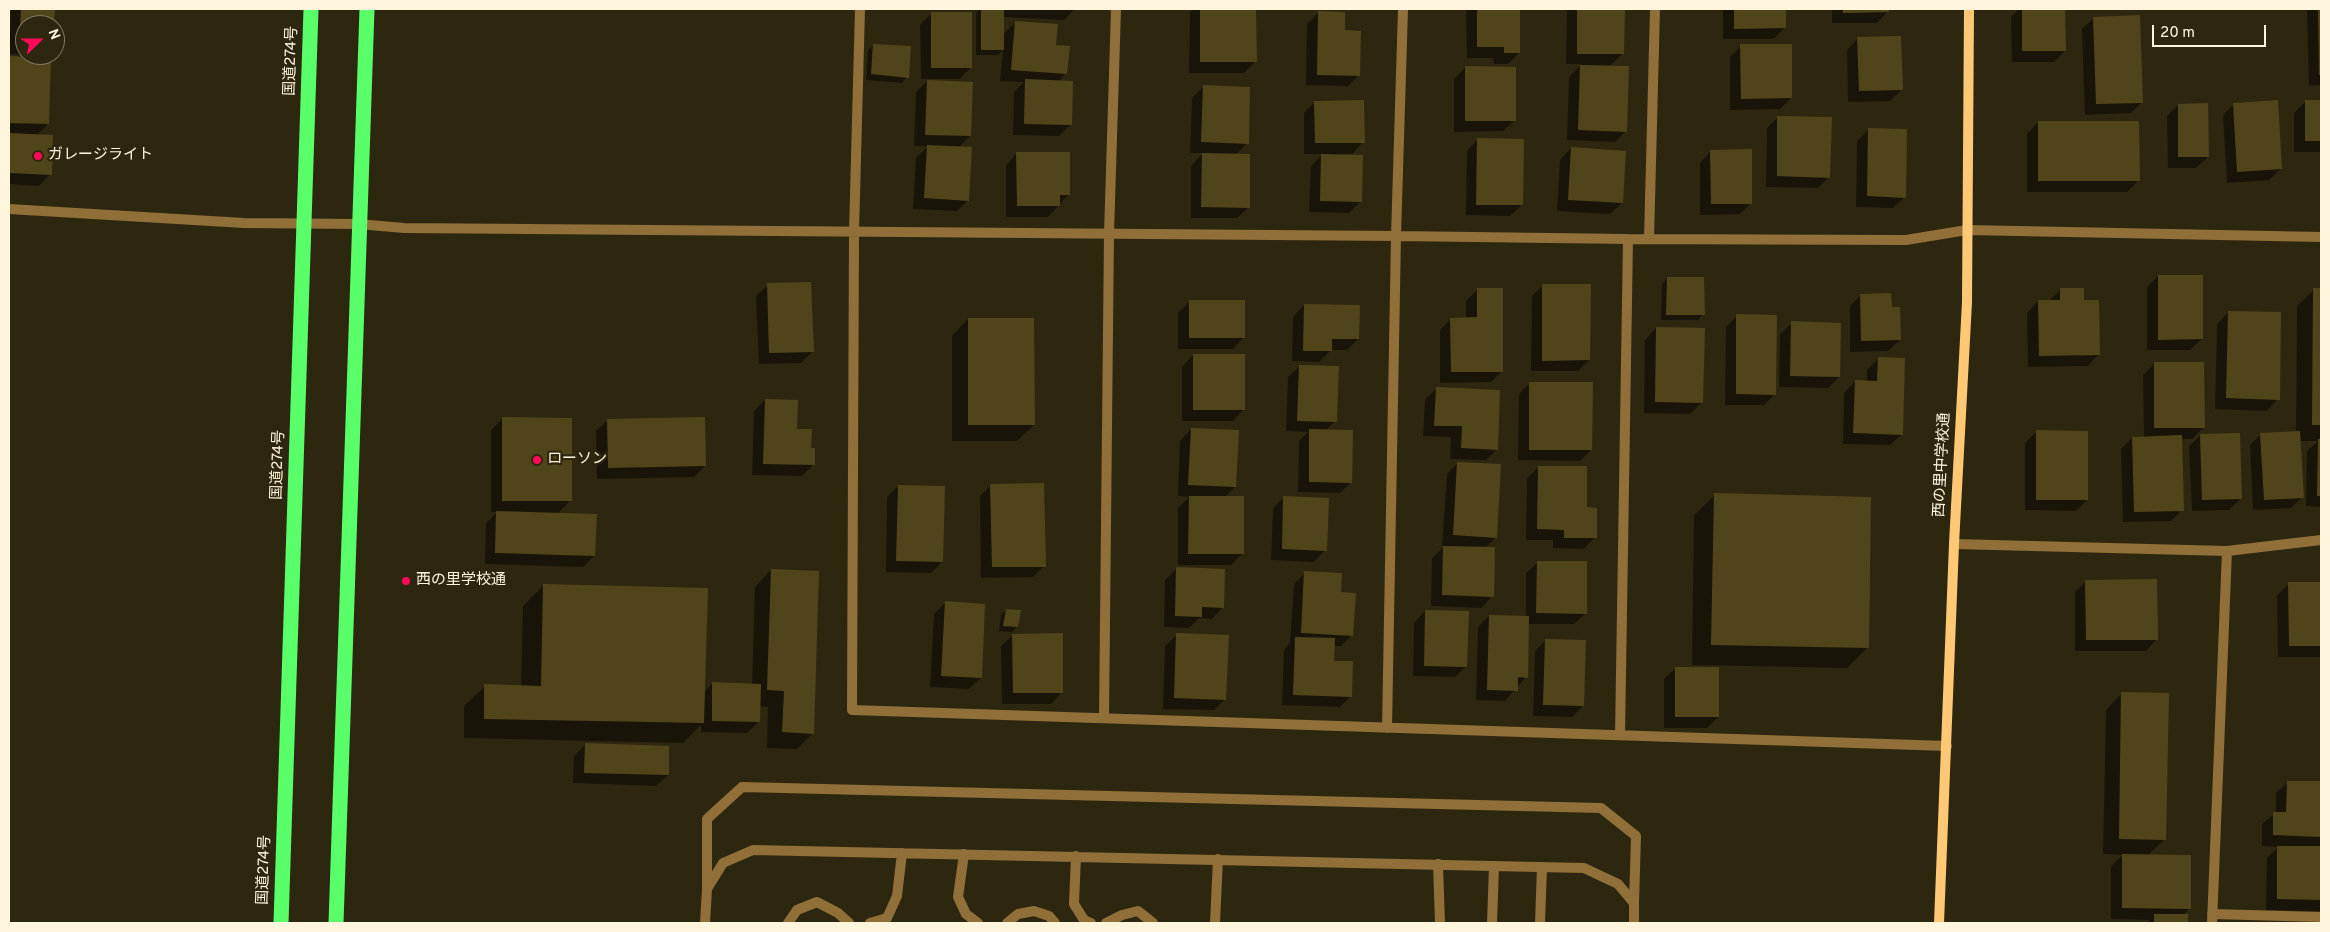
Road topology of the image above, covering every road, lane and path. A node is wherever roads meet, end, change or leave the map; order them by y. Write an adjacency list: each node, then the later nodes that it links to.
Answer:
1 (311, 9): 9 (highway, 国道274号)
2 (367, 9): 10 (highway)
3 (860, 9): 12 (street)
4 (1116, 9): 13 (street)
5 (1403, 9): 14 (street)
6 (1655, 9): 17 (street)
7 (1968, 9): 11 (street, 西の里中学校通)
8 (9, 210): 9 (street)
9 (305, 224): 10 (street); 36 (highway, 国道274号)
10 (358, 224): 12 (street); 37 (highway)
11 (1967, 230): 15 (street); 17 (street); 19 (street, 西の里中学校通)
12 (854, 232): 13 (street); 21 (street)
13 (1109, 234): 14 (street); 21 (street)
14 (1396, 236): 16 (street); 22 (street)
15 (2321, 237)
16 (1628, 239): 17 (street); 23 (street)
17 (1649, 239)
18 (2321, 540): 20 (street)
19 (1954, 544): 20 (street); 24 (street, 西の里中学校通)
20 (2227, 551): 35 (street)
21 (1104, 718): 22 (street)
22 (1387, 728): 23 (street)
23 (1620, 735): 24 (street)
24 (1947, 746): 53 (street, 西の里中学校通)
25 (902, 853): 26 (street); 32 (street); 41 (street)
26 (964, 854): 27 (street); 42 (street)
27 (1076, 856): 28 (street); 45 (street)
28 (1218, 859): 29 (street); 48 (street)
29 (1438, 864): 30 (street); 49 (street)
30 (1494, 866): 31 (street); 50 (street)
31 (1542, 867): 33 (street); 51 (street)
32 (707, 889): 33 (street); 38 (street)
33 (1634, 903): 52 (street)
34 (2321, 917): 35 (street)
35 (2212, 919)
36 (281, 923)
37 (336, 923)
38 (705, 923)
39 (788, 923): 40 (street)
40 (849, 923)
41 (870, 923)
42 (978, 923)
43 (1007, 923): 44 (street)
44 (1055, 923)
45 (1091, 923)
46 (1106, 923): 47 (street)
47 (1153, 923)
48 (1215, 923)
49 (1440, 923)
50 (1492, 923)
51 (1540, 923)
52 (1634, 923)
53 (1939, 923)

